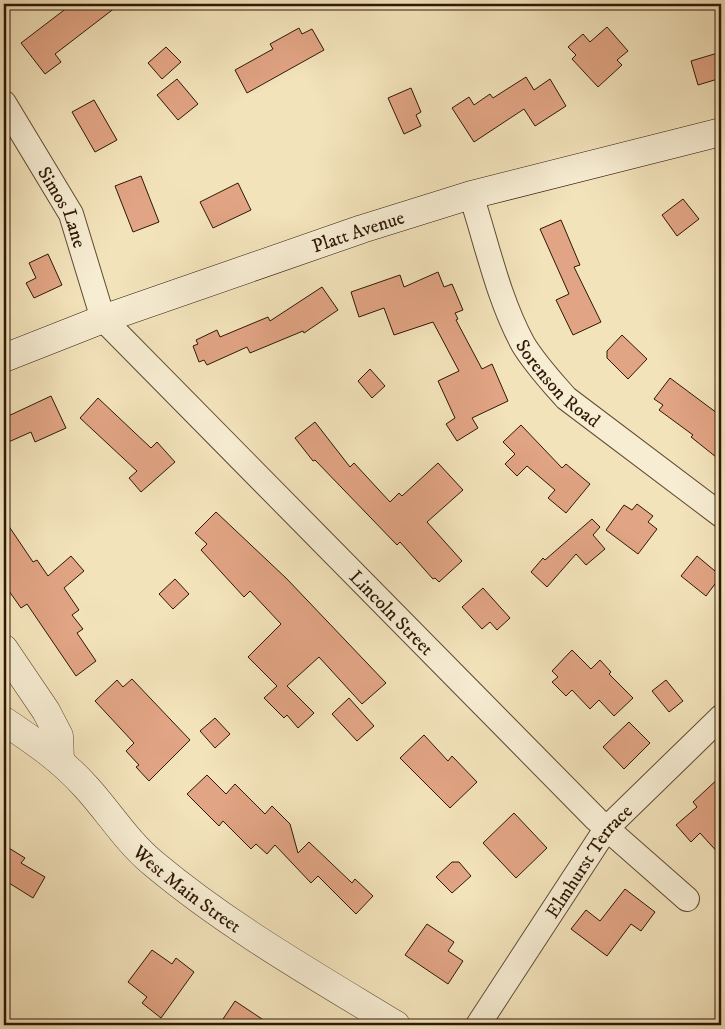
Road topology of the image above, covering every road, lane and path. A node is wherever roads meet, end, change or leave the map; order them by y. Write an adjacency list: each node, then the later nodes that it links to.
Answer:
1 (4, 103): 4 (street, Simos Lane)
2 (721, 132): 3 (main road, Platt Avenue)
3 (471, 195): 4 (main road, Platt Avenue); 6 (street, Sorenson Road)
4 (103, 318): 5 (main road, Platt Avenue); 11 (street, Lincoln Street)
5 (4, 358)
6 (721, 515)
7 (4, 649): 10 (main road)
8 (721, 717): 11 (street, Elmhurst Terrace)
9 (4, 721): 10 (main road, West Main Street)
10 (60, 760): 13 (main road, West Main Street)
11 (606, 829): 12 (street, Lincoln Street); 15 (street, Elmhurst Terrace)
12 (687, 899)
13 (366, 1017): 14 (main road, West Main Street)
14 (396, 1025)
15 (478, 1025)

